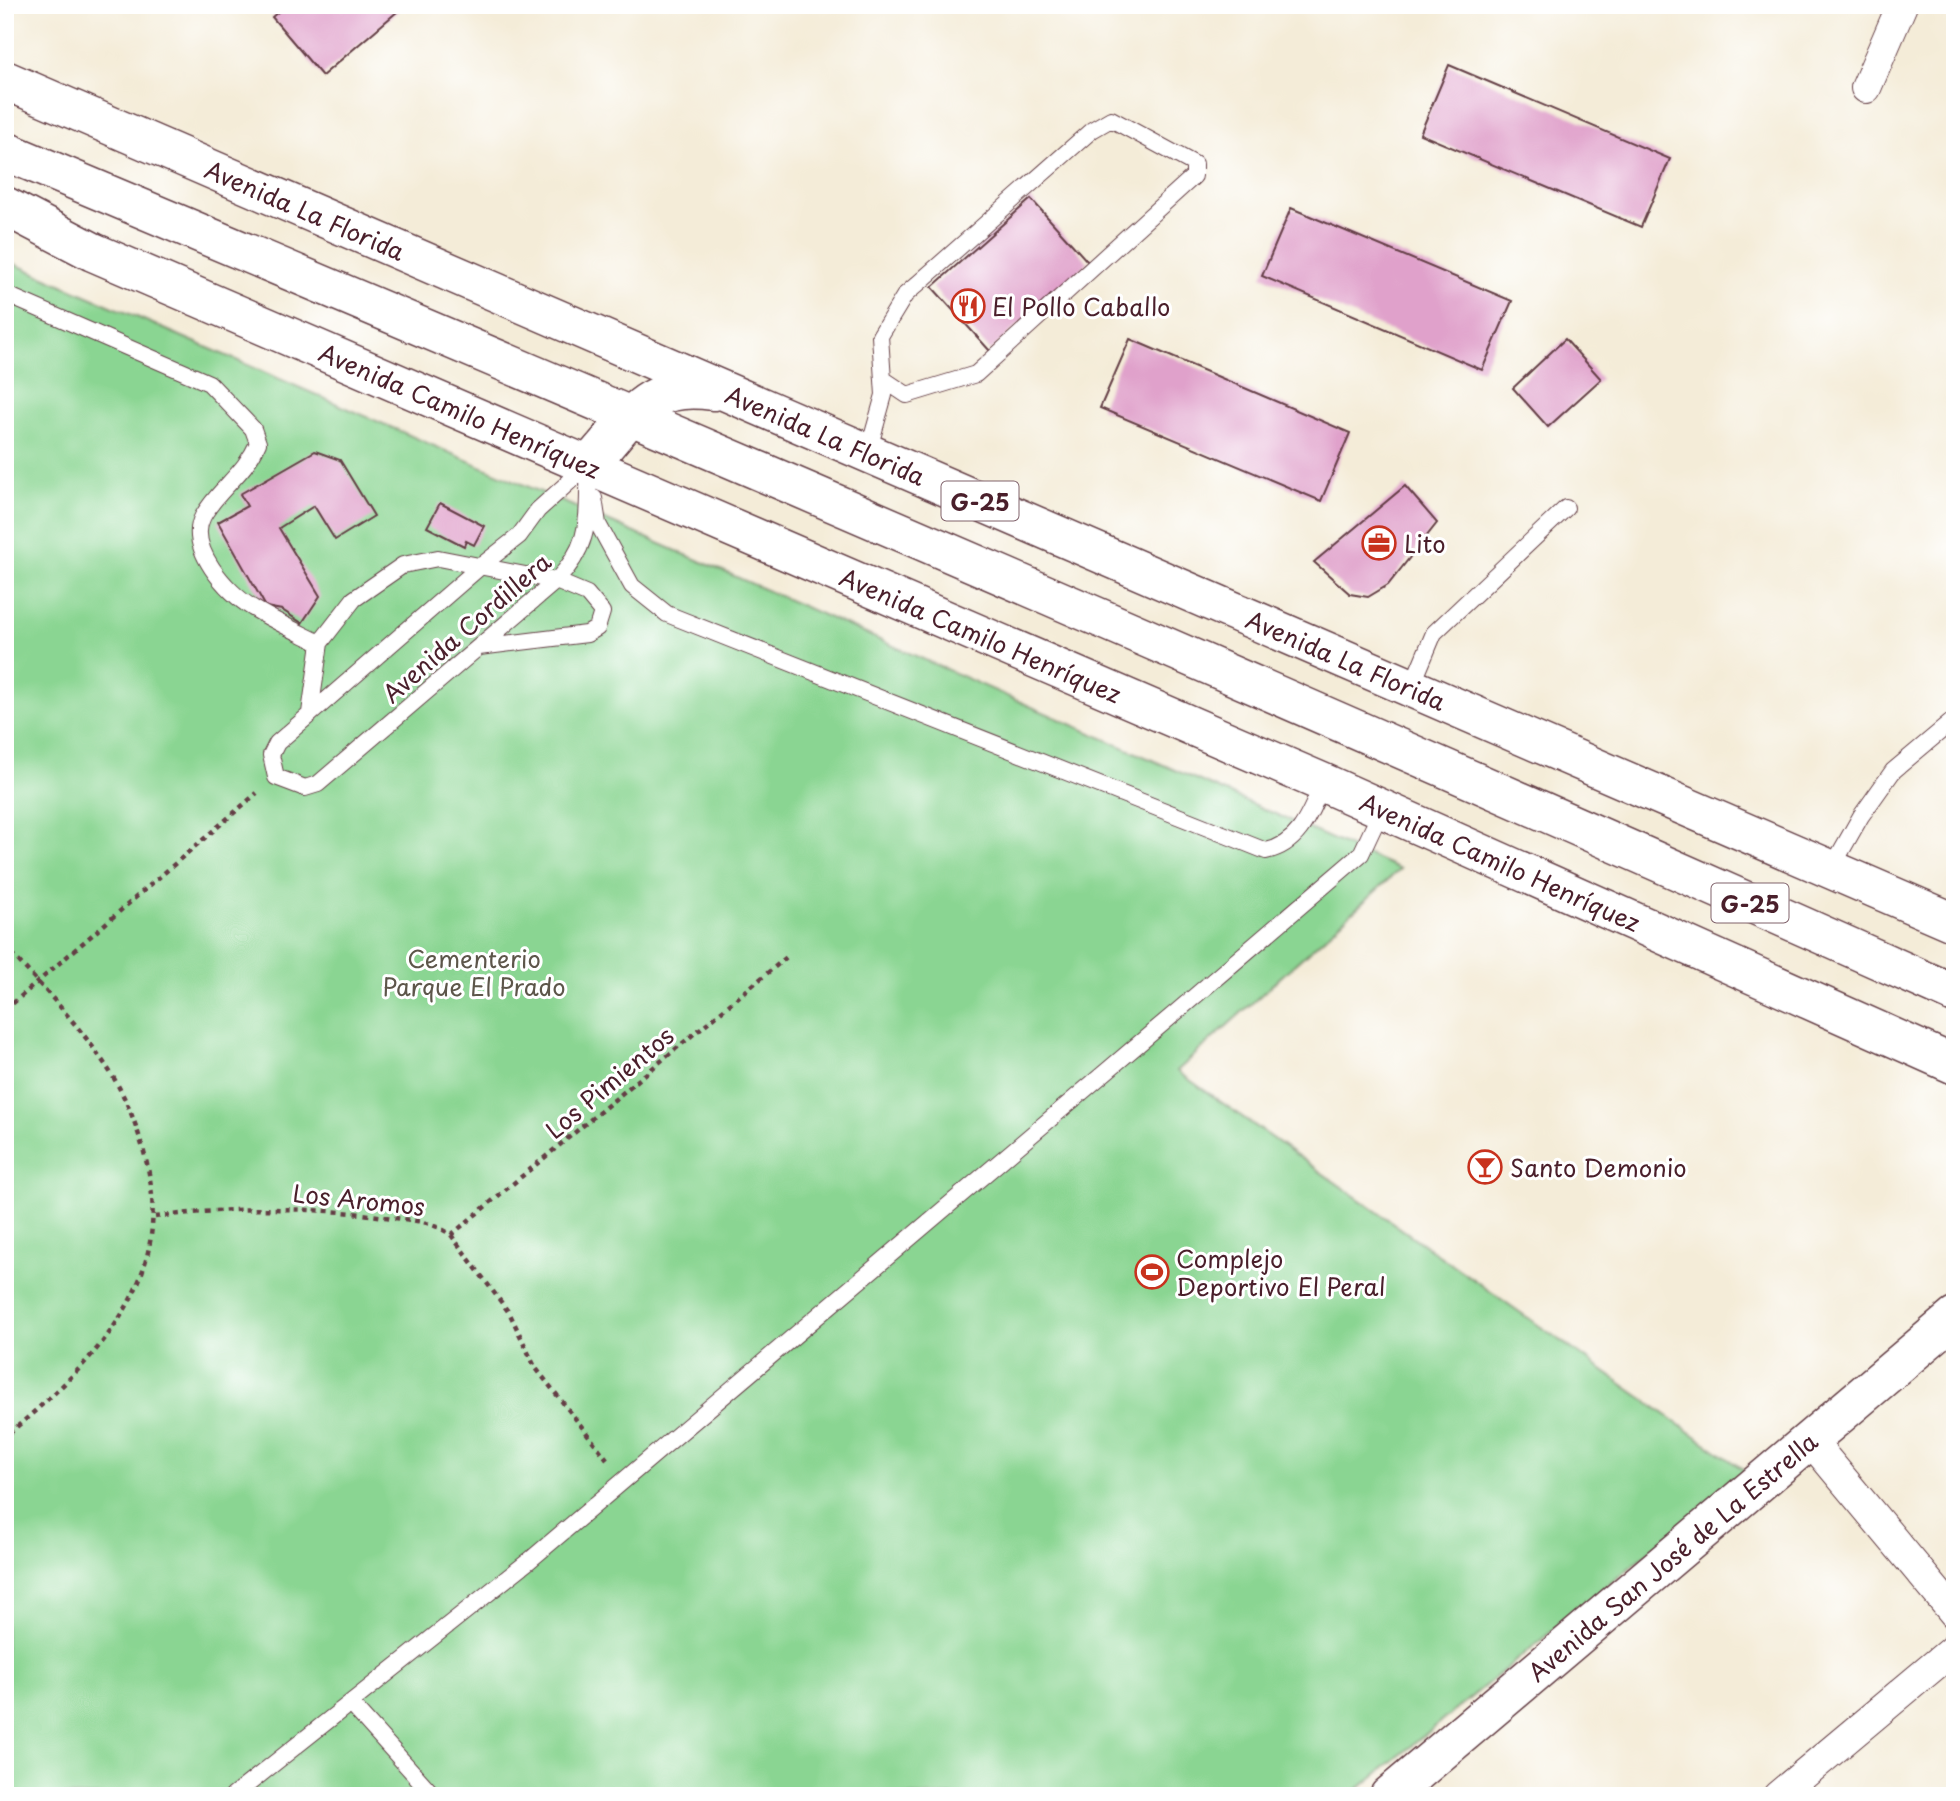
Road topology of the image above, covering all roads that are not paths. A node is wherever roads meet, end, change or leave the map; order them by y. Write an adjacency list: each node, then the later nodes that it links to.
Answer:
1 (1902, 5): 3 (street)
2 (5, 80): 8 (main road, Avenida La Florida / G-25)
3 (1866, 88)
4 (5, 151): 9 (main road, G-25)
5 (5, 206): 11 (main road, Avenida Camilo Henríquez)
6 (5, 294): 15 (lane)
7 (883, 379): 7 (lane); 10 (lane)
8 (736, 394): 9 (main road); 10 (main road, Avenida La Florida / G-25)
9 (634, 415): 11 (main road); 24 (main road, G-25)
10 (868, 452): 17 (main road, Avenida La Florida / G-25)
11 (589, 464): 13 (lane, Avenida Cordillera); 14 (lane, Avenida Cordillera); 20 (main road, Avenida Camilo Henríquez); 20 (lane)
12 (1566, 508): 17 (lane)
13 (482, 565): 14 (lane); 15 (lane); 18 (lane, Avenida Cordillera)
14 (556, 581): 16 (lane, Avenida Cordillera); 16 (lane)
15 (320, 643): 18 (lane)
16 (480, 647): 18 (lane, Avenida Cordillera)
17 (1410, 688): 22 (main road, Avenida La Florida / G-25)
18 (310, 713)
19 (1955, 719): 22 (lane)
20 (1324, 783): 21 (main road, Avenida Camilo Henríquez)
21 (1382, 809): 25 (main road, Avenida Camilo Henríquez); 30 (lane)
22 (1831, 870): 23 (main road, Avenida La Florida / G-25)
23 (1955, 923)
24 (1955, 995)
25 (1955, 1065)
26 (1955, 1317): 27 (main road, Avenida San José de La Estrella)
27 (1811, 1441): 28 (street); 33 (main road, Avenida San José de La Estrella)
28 (1955, 1614)
29 (1955, 1648): 34 (street)
30 (351, 1704): 31 (lane); 32 (lane)
31 (233, 1796)
32 (434, 1796)
33 (1389, 1796)
34 (1778, 1796)

